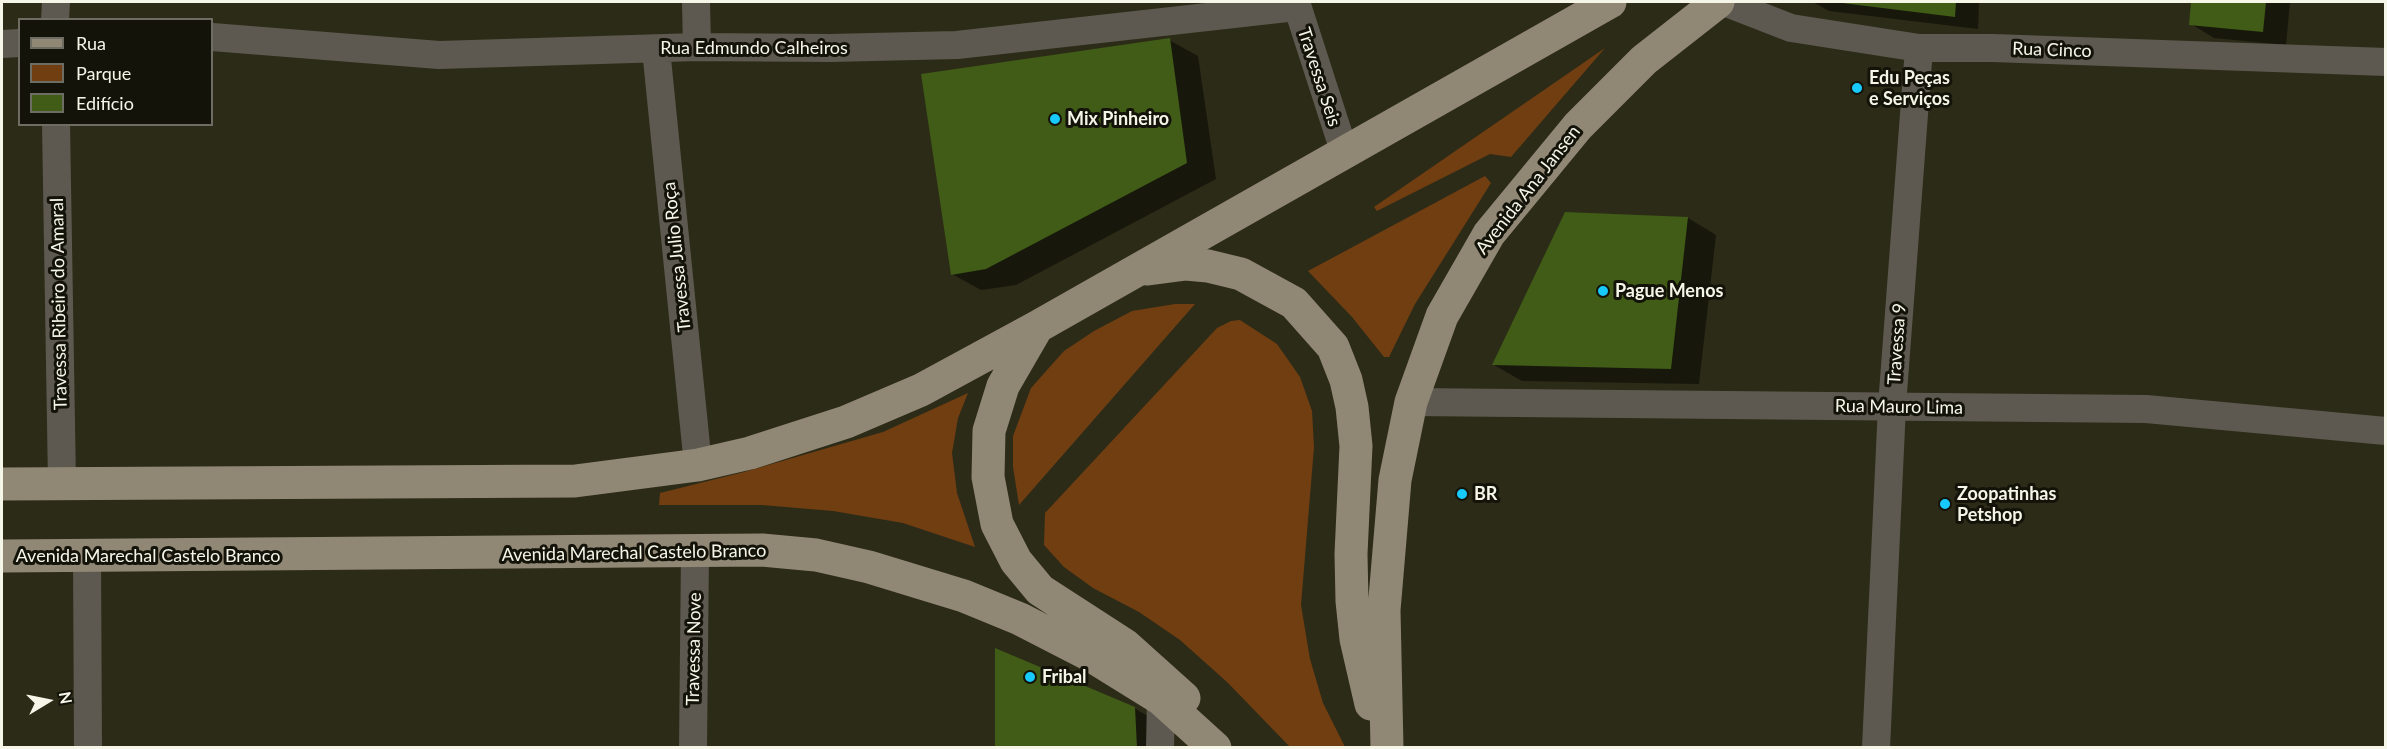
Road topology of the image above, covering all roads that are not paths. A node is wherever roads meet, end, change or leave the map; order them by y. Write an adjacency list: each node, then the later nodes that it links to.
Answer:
1 (56, 2): 7 (street)
2 (696, 2): 11 (street)
3 (1610, 2): 16 (main road)
4 (1718, 2): 19 (main road, Avenida Ana Jansen)
5 (1724, 2): 12 (street, Rua Cinco)
6 (1296, 4): 11 (street, Rua Edmundo Calheiros); 16 (street, Travessa Seis)
7 (56, 18)
8 (213, 37): 13 (street, Rua Edmundo Calheiros)
9 (18, 43): 10 (street)
10 (2, 44)
11 (697, 47): 13 (street, Rua Edmundo Calheiros)
12 (1919, 48): 14 (street, Rua Cinco); 20 (street, Travessa 9)
13 (656, 49): 22 (street, Travessa Julio Roça)
14 (2385, 62)
15 (56, 126): 23 (street, Travessa Ribeiro do Amaral)
16 (1344, 151): 17 (main road)
17 (1135, 272): 18 (main road); 34 (main road)
18 (1037, 327): 22 (main road); 33 (main road)
19 (1411, 402): 20 (street, Rua Mauro Lima); 34 (main road, Avenida Ana Jansen)
20 (1892, 406): 21 (street, Rua Mauro Lima); 35 (street, Travessa 9)
21 (2385, 431)
22 (698, 465): 23 (main road)
23 (62, 483): 24 (main road)
24 (2, 484)
25 (695, 551): 27 (main road, Avenida Marechal Castelo Branco); 28 (main road, Avenida Marechal Castelo Branco); 30 (street, Travessa Nove)
26 (2, 556): 27 (main road, Avenida Marechal Castelo Branco)
27 (87, 556): 29 (street)
28 (1161, 699): 31 (street); 32 (main road, Avenida Marechal Castelo Branco)
29 (87, 747)
30 (693, 747)
31 (1160, 747)
32 (1215, 747)
33 (1228, 747)
34 (1385, 747)
35 (1876, 747)

